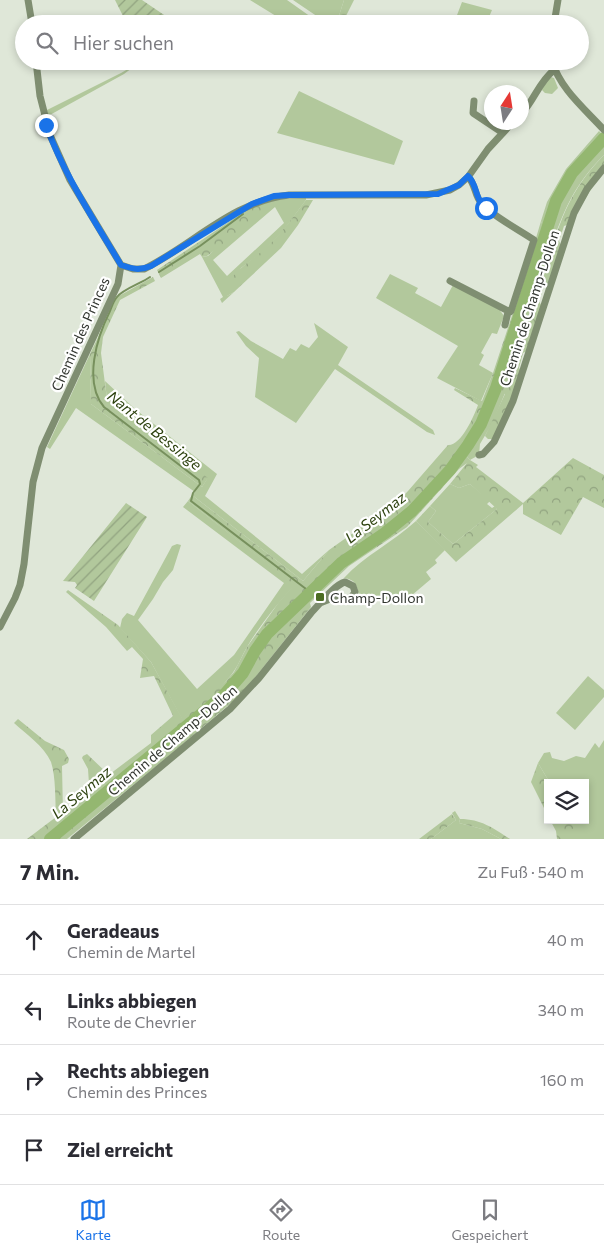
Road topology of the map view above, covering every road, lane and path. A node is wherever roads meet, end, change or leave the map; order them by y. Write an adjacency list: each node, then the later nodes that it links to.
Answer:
1 (28, 0): 3 (street)
2 (558, 0): 4 (street)
3 (30, 15)
4 (556, 15)
5 (37, 70): 14 (street, Chemin des Princes)
6 (554, 70): 8 (street); 9 (street)
7 (474, 101): 11 (street)
8 (529, 104)
9 (602, 128)
10 (506, 130): 11 (street)
11 (503, 133): 13 (street)
12 (604, 168): 18 (street, Chemin de Champ-Dollon)
13 (468, 176): 14 (street); 16 (street)
14 (121, 265): 20 (street, Chemin des Princes)
15 (450, 281): 16 (street)
16 (508, 312): 17 (street)
17 (505, 325)
18 (479, 455)
19 (320, 603): 19 (street, Chemin de Champ-Dollon); 21 (street, Chemin de Champ-Dollon)
20 (0, 627)
21 (74, 839)

